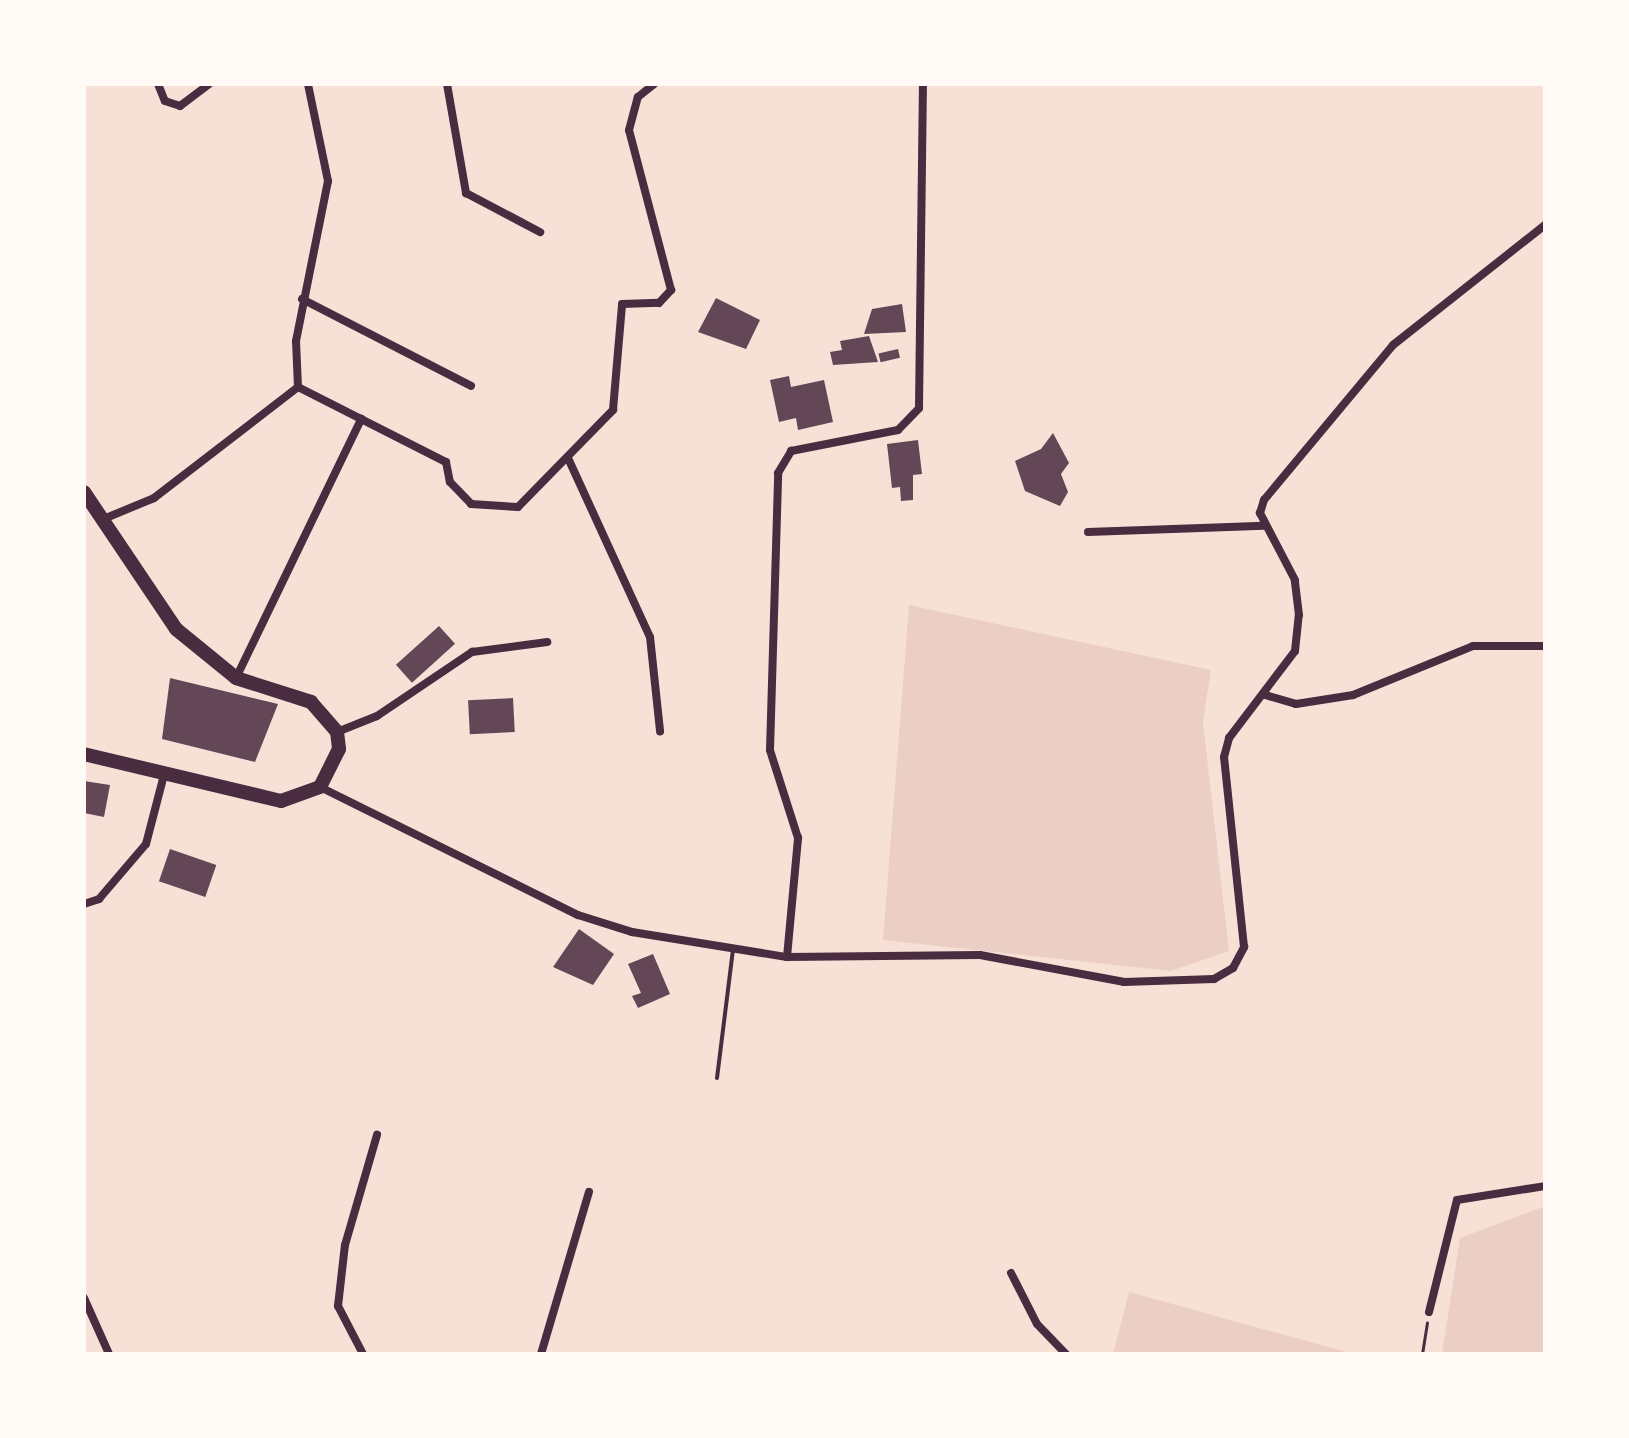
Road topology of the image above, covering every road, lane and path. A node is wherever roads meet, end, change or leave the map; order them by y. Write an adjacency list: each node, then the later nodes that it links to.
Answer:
1 (158, 84): 2 (street)
2 (209, 84)
3 (308, 84): 9 (street)
4 (447, 84): 8 (street)
5 (654, 84): 13 (street)
6 (923, 84): 29 (street)
7 (1545, 225): 16 (street)
8 (540, 232)
9 (302, 299): 10 (street); 11 (street)
10 (471, 386)
11 (298, 387): 12 (street); 15 (street)
12 (361, 419): 13 (street); 20 (street)
13 (568, 458): 22 (street)
14 (85, 496): 15 (main road)
15 (100, 520): 20 (main road)
16 (1264, 526): 17 (street); 21 (street)
17 (1088, 532)
18 (547, 642): 23 (street)
19 (1545, 646): 21 (street)
20 (236, 678): 23 (main road)
21 (1265, 695): 29 (street)
22 (660, 731)
23 (337, 732): 26 (main road)
24 (84, 754): 25 (main road)
25 (164, 775): 26 (main road); 27 (street)
26 (320, 787): 28 (street)
27 (84, 904)
28 (733, 946): 29 (street); 30 (lane)
29 (787, 957)
30 (717, 1078)
31 (377, 1135): 38 (street)
32 (1545, 1186): 36 (street)
33 (589, 1192): 39 (street)
34 (1011, 1273): 40 (street)
35 (84, 1298): 37 (street)
36 (1429, 1312): 41 (path)
37 (109, 1354)
38 (363, 1354)
39 (541, 1354)
40 (1066, 1354)
41 (1422, 1354)

